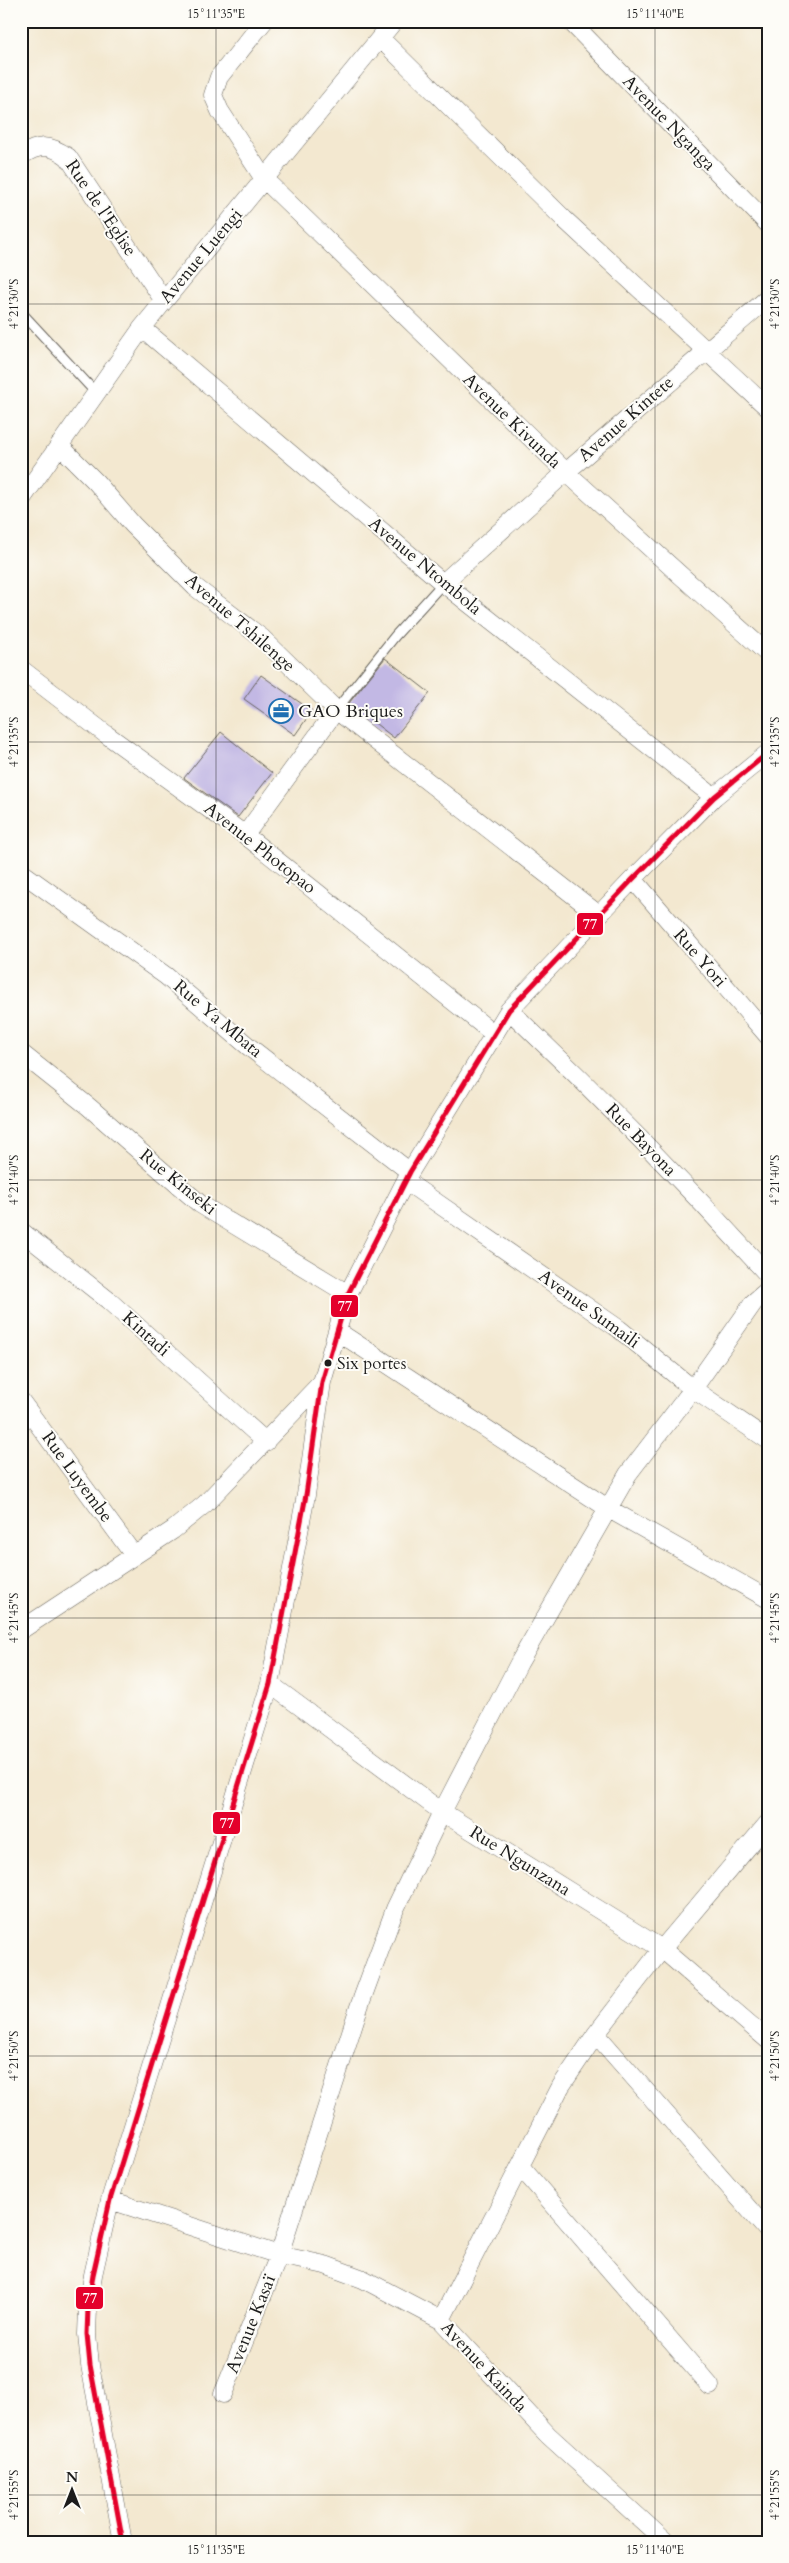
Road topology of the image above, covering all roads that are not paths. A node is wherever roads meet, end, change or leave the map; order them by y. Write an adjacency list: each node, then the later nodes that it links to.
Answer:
1 (264, 21): 6 (street, Avenue Kivunda)
2 (394, 21): 4 (street, Avenue Luengi)
3 (570, 21): 7 (street, Avenue Nganga)
4 (381, 39): 6 (street, Avenue Luengi); 12 (street)
5 (21, 156): 9 (street, Rue de l'Eglise)
6 (264, 179): 9 (street, Avenue Luengi); 16 (street, Avenue Kivunda)
7 (768, 224)
8 (768, 298): 12 (street, Avenue Kintete)
9 (164, 301): 11 (street, Avenue Luengi)
10 (21, 312): 13 (lane)
11 (142, 328): 13 (street, Avenue Luengi); 18 (street, Avenue Ntombola)
12 (705, 350): 14 (street); 16 (street, Avenue Kintete)
13 (96, 393): 15 (street, Avenue Luengi)
14 (768, 408)
15 (59, 445): 17 (street, Avenue Luengi); 21 (street, Avenue Tshilenge)
16 (566, 472): 18 (street, Avenue Kintete); 19 (street, Avenue Kivunda)
17 (21, 500)
18 (442, 583): 21 (lane); 23 (street, Avenue Ntombola)
19 (768, 654)
20 (21, 669): 24 (street, Avenue Photopao)
21 (336, 710): 24 (street); 27 (street, Avenue Tshilenge)
22 (768, 753): 23 (street)
23 (714, 797): 26 (street)
24 (245, 835): 29 (street, Avenue Photopao)
25 (21, 872): 32 (street, Rue Ya Mbata)
26 (633, 879): 27 (street); 30 (street, Rue Yori)
27 (599, 915): 28 (street)
28 (509, 1010): 29 (street); 34 (street, Rue Bayona)
29 (494, 1034): 32 (street)
30 (768, 1036)
31 (21, 1053): 36 (street, Rue Kinseki)
32 (408, 1177): 36 (street); 39 (street, Avenue Sumaili)
33 (21, 1231): 42 (street, Kintadi)
34 (768, 1275)
35 (768, 1290): 39 (street, Avenue Kasaï)
36 (348, 1294): 37 (street)
37 (337, 1331): 38 (street); 43 (street)
38 (322, 1382): 42 (street); 47 (street)
39 (693, 1390): 41 (street, Avenue Sumaili); 43 (street, Avenue Kasaï)
40 (21, 1401): 44 (street, Rue Luyembe)
41 (768, 1440)
42 (266, 1442): 44 (street)
43 (609, 1509): 45 (street); 48 (street, Avenue Kasaï)
44 (133, 1554): 46 (street)
45 (768, 1599)
46 (21, 1630)
47 (270, 1684): 48 (street, Rue Ngunzana); 54 (street)
48 (442, 1812): 50 (street, Rue Ngunzana); 56 (street, Avenue Kasaï)
49 (768, 1823): 50 (street)
50 (662, 1949): 51 (street); 52 (street, Rue Ngunzana)
51 (596, 2034): 53 (street); 55 (street)
52 (768, 2040)
53 (520, 2166): 57 (street); 58 (street)
54 (110, 2200): 56 (street, Avenue Kainda); 61 (street)
55 (768, 2231)
56 (279, 2254): 57 (street, Avenue Kainda); 59 (street, Avenue Kasaï)
57 (441, 2320): 60 (street, Avenue Kainda)
58 (710, 2386)
59 (223, 2394)
60 (661, 2538)
61 (123, 2542)

